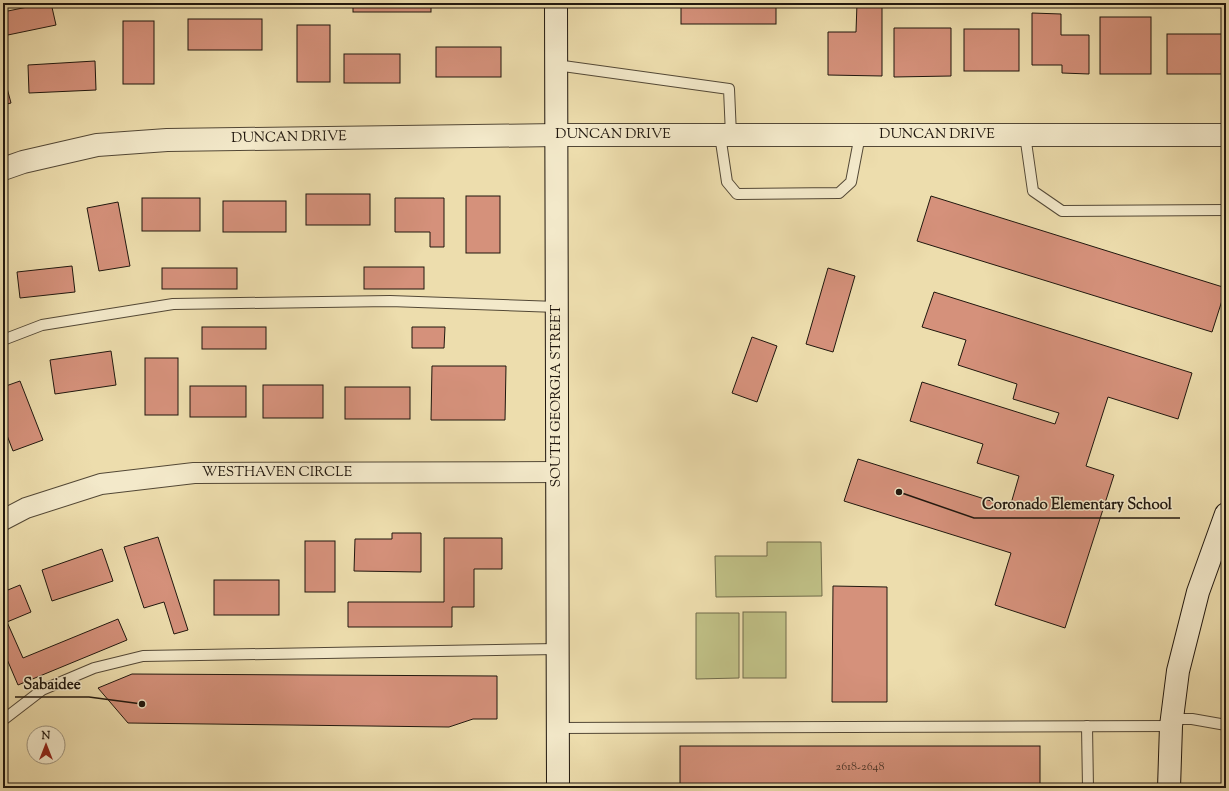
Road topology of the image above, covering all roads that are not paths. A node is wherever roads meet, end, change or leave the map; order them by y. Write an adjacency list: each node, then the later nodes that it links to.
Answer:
1 (556, 3): 2 (street, SOUTH GEORGIA STREET)
2 (556, 64): 3 (street, SOUTH GEORGIA STREET); 4 (lane)
3 (557, 135): 4 (street, DUNCAN DRIVE); 8 (street, DUNCAN DRIVE); 10 (street, SOUTH GEORGIA STREET)
4 (726, 135): 5 (street, DUNCAN DRIVE); 5 (lane)
5 (860, 135): 6 (street, DUNCAN DRIVE)
6 (1025, 135): 7 (street, DUNCAN DRIVE); 9 (lane)
7 (1226, 135)
8 (3, 169)
9 (1226, 210)
10 (557, 307): 11 (lane); 12 (street, SOUTH GEORGIA STREET)
11 (3, 340)
12 (558, 472): 13 (street, WESTHAVEN CIRCLE); 15 (street, SOUTH GEORGIA STREET)
13 (3, 520)
14 (1224, 524): 17 (street)
15 (558, 649): 16 (lane); 20 (street, SOUTH GEORGIA STREET)
16 (3, 720)
17 (1172, 723): 18 (lane); 19 (lane); 23 (street)
18 (1226, 725)
19 (1087, 726): 20 (lane); 22 (lane)
20 (558, 728): 21 (street, SOUTH GEORGIA STREET)
21 (558, 788)
22 (1088, 788)
23 (1169, 788)

